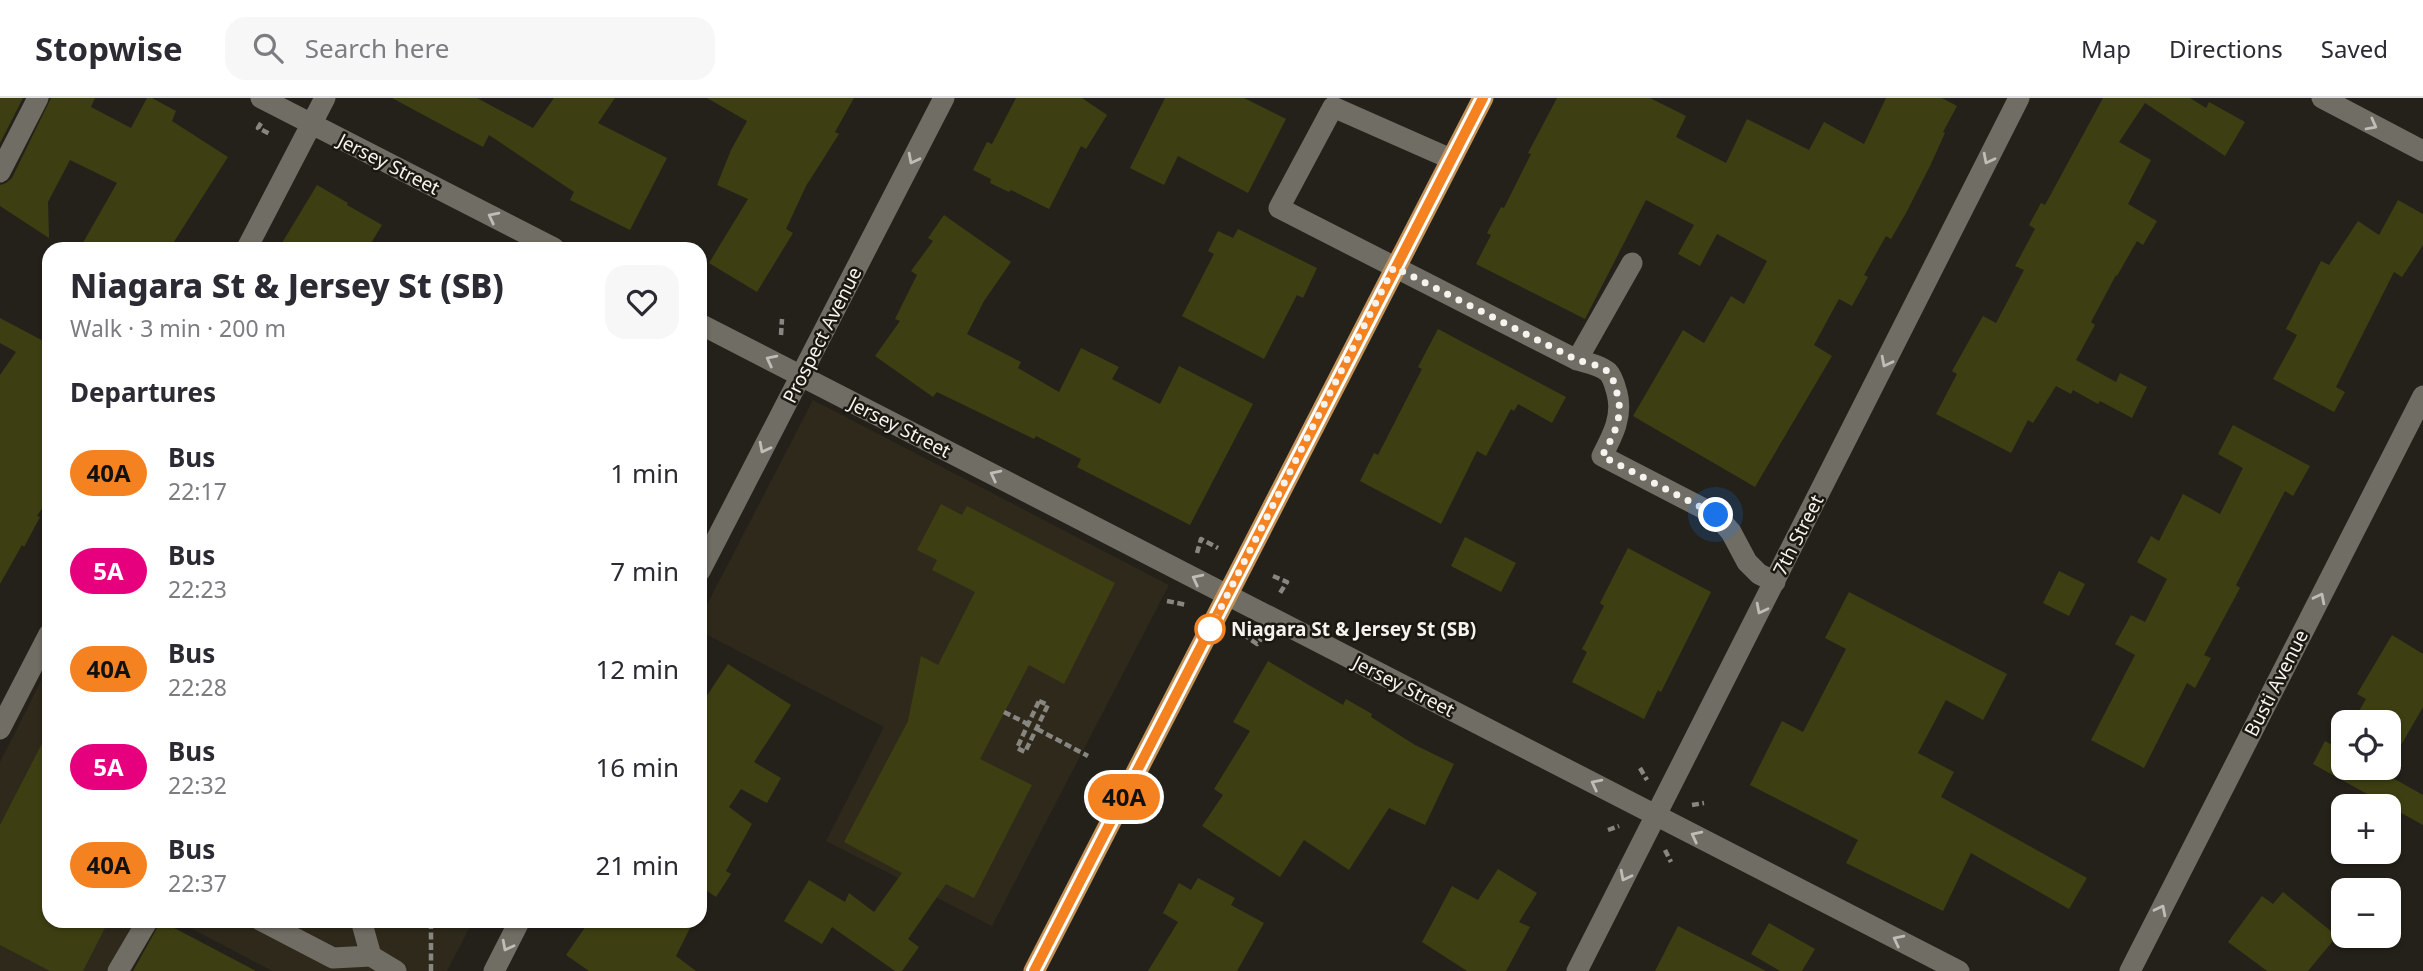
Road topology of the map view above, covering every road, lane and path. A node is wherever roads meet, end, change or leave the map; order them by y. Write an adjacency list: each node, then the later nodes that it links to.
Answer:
1 (38, 98): 13 (street)
2 (261, 98): 8 (street, Jersey Street)
3 (325, 98): 8 (street)
4 (944, 98): 22 (street, Prospect Avenue, one-way to 22)
5 (1483, 98): 12 (main road)
6 (2019, 98): 28 (street, 7th Street, one-way to 28)
7 (2322, 98): 11 (street, one-way to 11)
8 (312, 124): 14 (street); 15 (street, Jersey Street, one-way to 8)
9 (258, 128): 10 (path)
10 (270, 135)
11 (2423, 151)
12 (1451, 159): 17 (main road); 17 (street)
13 (0, 172)
14 (250, 242)
15 (542, 242)
16 (1632, 263): 21 (street)
17 (1394, 267): 21 (street); 30 (main road)
18 (782, 319): 20 (path)
19 (707, 328): 22 (street, Jersey Street, one-way to 19)
20 (781, 335)
21 (1577, 360): 28 (street)
22 (801, 376): 26 (street, Prospect Avenue, one-way to 26); 30 (street, Jersey Street, one-way to 22)
23 (2423, 396): 61 (street, Busti Avenue, one-way to 23)
24 (1218, 548): 25 (path)
25 (1196, 555)
26 (707, 557)
27 (1273, 576): 29 (path)
28 (1774, 582): 45 (street, 7th Street, one-way to 45)
29 (1280, 593)
30 (1228, 595): 45 (street, Jersey Street, one-way to 30); 58 (main road)
31 (1167, 601): 32 (path)
32 (1187, 605)
33 (1243, 634): 34 (path)
34 (1257, 645)
35 (42, 648): 38 (street)
36 (1004, 712): 37 (path)
37 (1028, 724): 39 (path); 39 (path)
38 (0, 729)
39 (1037, 729): 40 (path)
40 (1088, 756)
41 (1640, 768): 42 (path)
42 (1647, 780)
43 (1704, 803): 44 (path)
44 (1692, 805)
45 (1656, 815): 59 (street, 7th Street, one-way to 59); 60 (street, Jersey Street, one-way to 45)
46 (1624, 824): 47 (path)
47 (1608, 830)
48 (143, 928): 54 (street)
49 (275, 928): 53 (street)
50 (363, 928): 53 (street)
51 (431, 928): 56 (path)
52 (516, 928): 57 (street, one-way to 57)
53 (371, 956): 55 (street)
54 (118, 971)
55 (396, 971)
56 (431, 971)
57 (494, 971)
58 (1034, 971)
59 (1577, 971)
60 (1959, 971)
61 (2130, 971)

